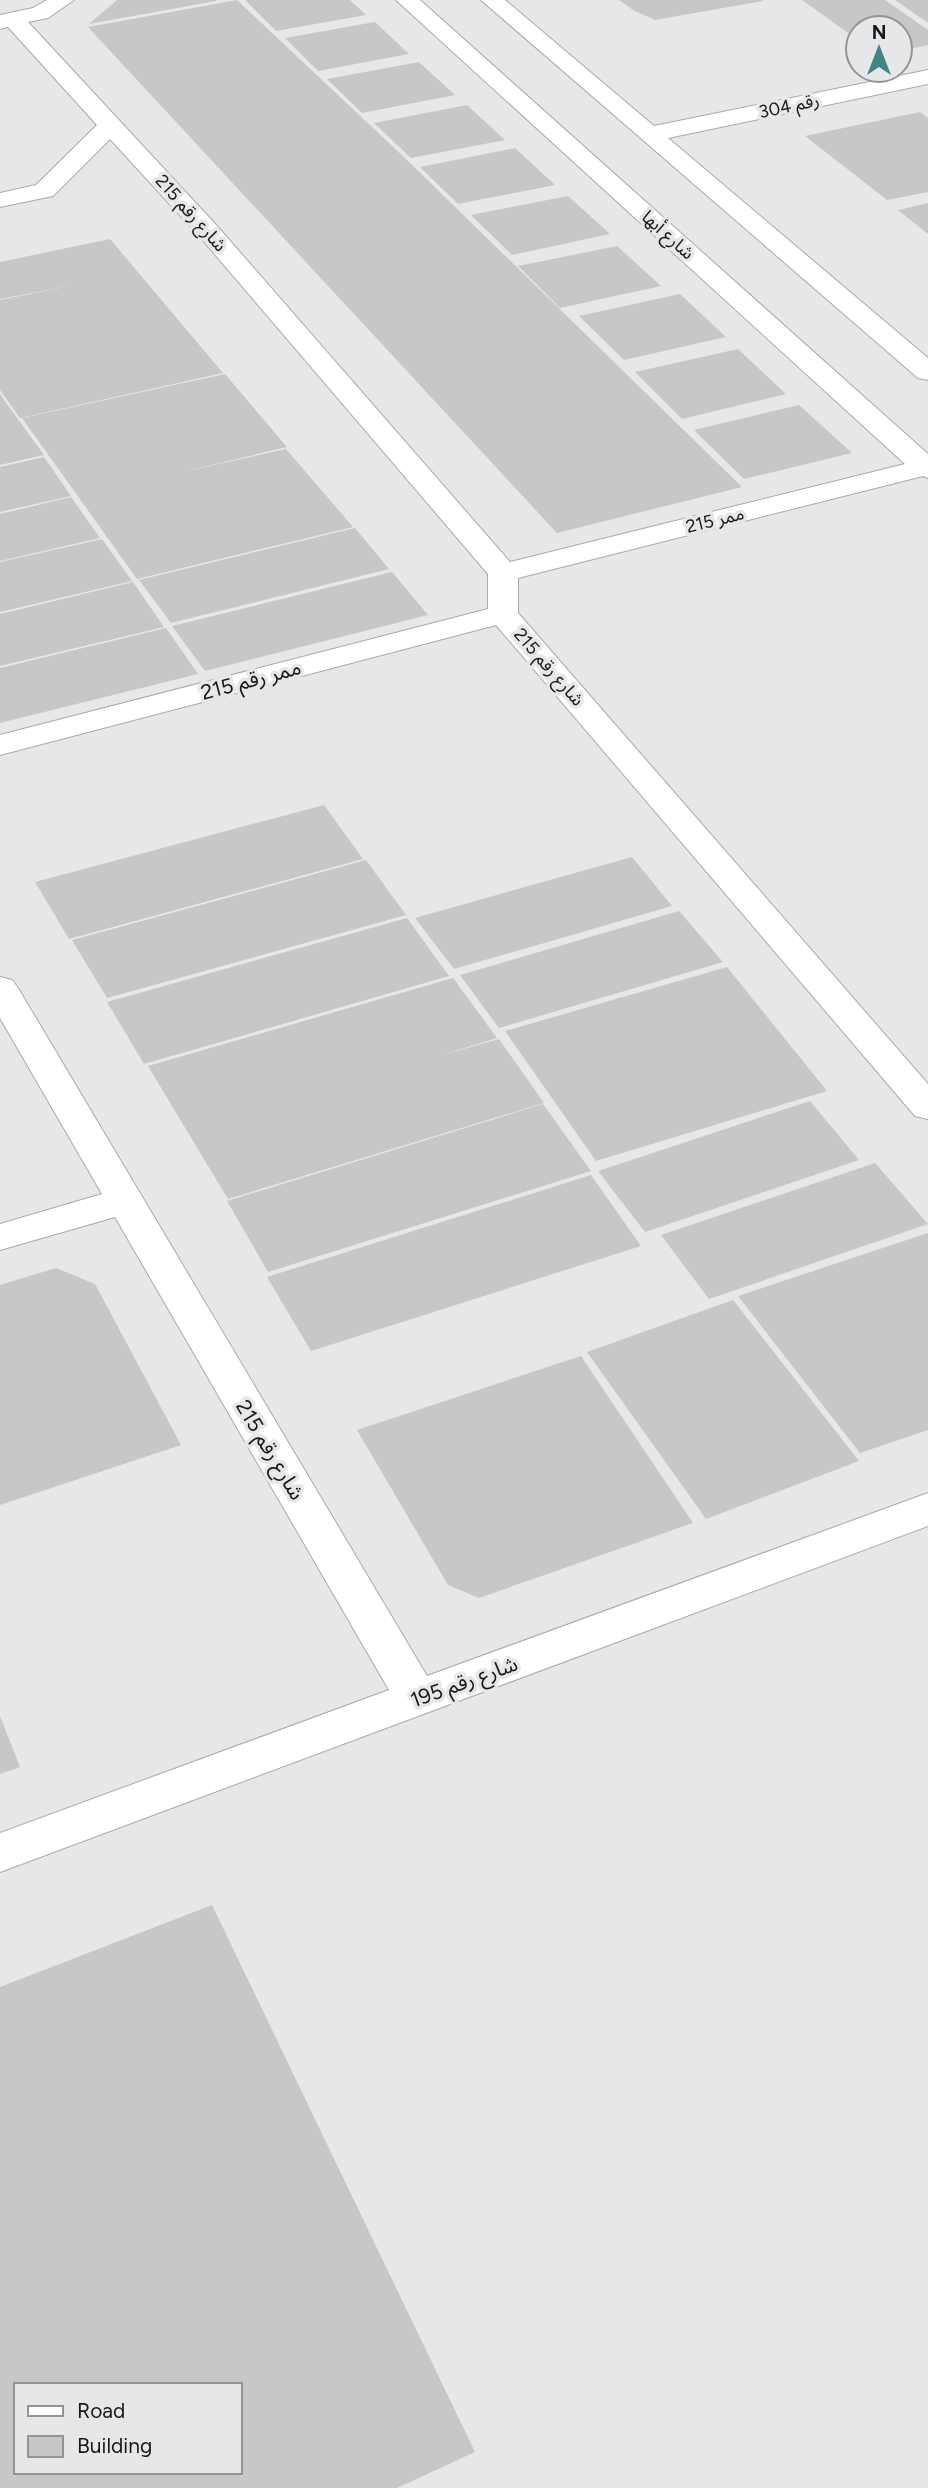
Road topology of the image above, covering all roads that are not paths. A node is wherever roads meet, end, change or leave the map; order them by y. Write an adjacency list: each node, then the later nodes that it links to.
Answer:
1 (63, 0): 4 (street)
2 (407, 0): 10 (street, شارع أبها)
3 (492, 0): 7 (street)
4 (7, 21): 6 (street, شارع رقم 215)
5 (928, 77): 7 (street, رقم 304)
6 (111, 125): 8 (street); 11 (street, شارع رقم 215)
7 (651, 134): 9 (street)
8 (0, 200)
9 (928, 372)
10 (927, 468): 11 (street, ممر 215)
11 (503, 573): 12 (street, شارع رقم 215)
12 (503, 614): 13 (street, ممر رقم 215); 15 (street, شارع رقم 215)
13 (0, 746)
14 (0, 988): 16 (street, شارع رقم 215)
15 (928, 1107)
16 (123, 1201): 17 (street); 19 (street, شارع رقم 215)
17 (0, 1237)
18 (928, 1509): 19 (street, شارع رقم 195)
19 (417, 1699): 20 (street, شارع رقم 195)
20 (0, 1853)

